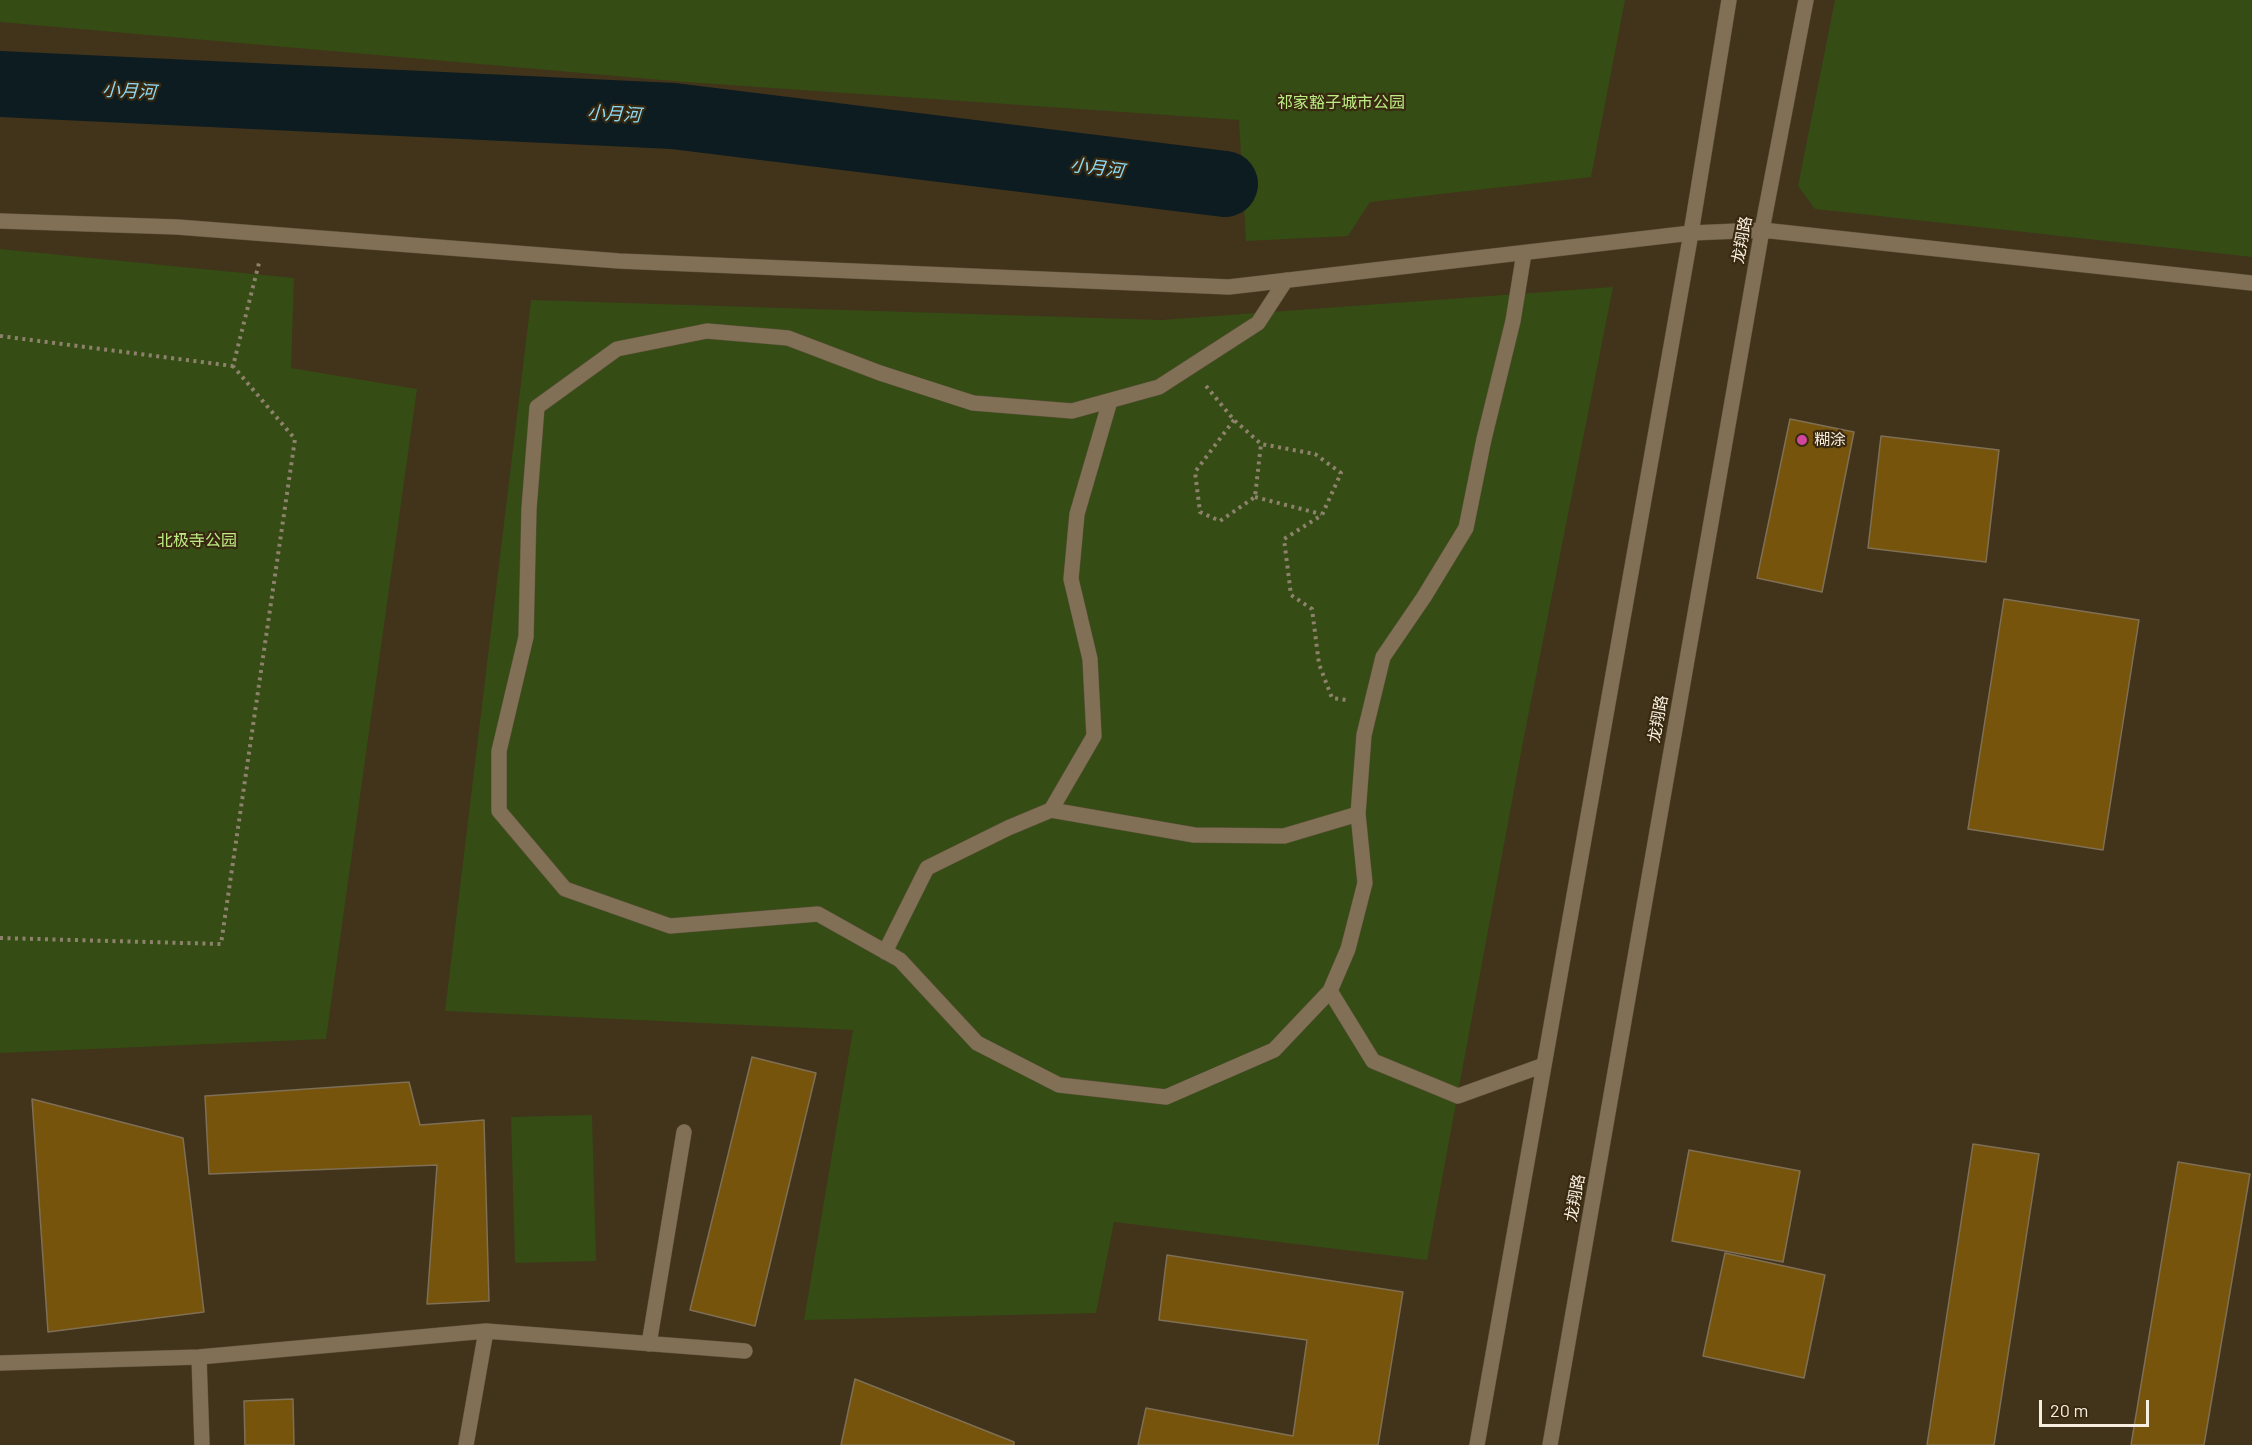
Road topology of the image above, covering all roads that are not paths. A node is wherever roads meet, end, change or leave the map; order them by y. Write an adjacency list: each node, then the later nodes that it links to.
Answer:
1 (1729, 0): 5 (street)
2 (1806, 0): 4 (street, 龙翔路)
3 (0, 221): 7 (street)
4 (1762, 230): 5 (street); 8 (street); 24 (street, 龙翔路)
5 (1691, 234): 6 (street); 14 (street)
6 (1524, 253): 7 (street); 11 (street)
7 (1286, 280): 9 (street)
8 (2252, 282)
9 (1110, 401): 10 (street); 12 (street)
10 (1051, 810): 11 (street); 12 (street)
11 (1358, 814): 13 (street)
12 (885, 952): 13 (street)
13 (1330, 991): 14 (street)
14 (1544, 1065): 23 (street)
15 (684, 1132): 17 (street)
16 (486, 1331): 17 (street); 19 (street); 22 (street)
17 (649, 1344): 18 (street)
18 (745, 1351)
19 (199, 1357): 20 (street); 21 (street)
20 (0, 1363)
21 (202, 1445)
22 (466, 1445)
23 (1477, 1445)
24 (1550, 1445)

